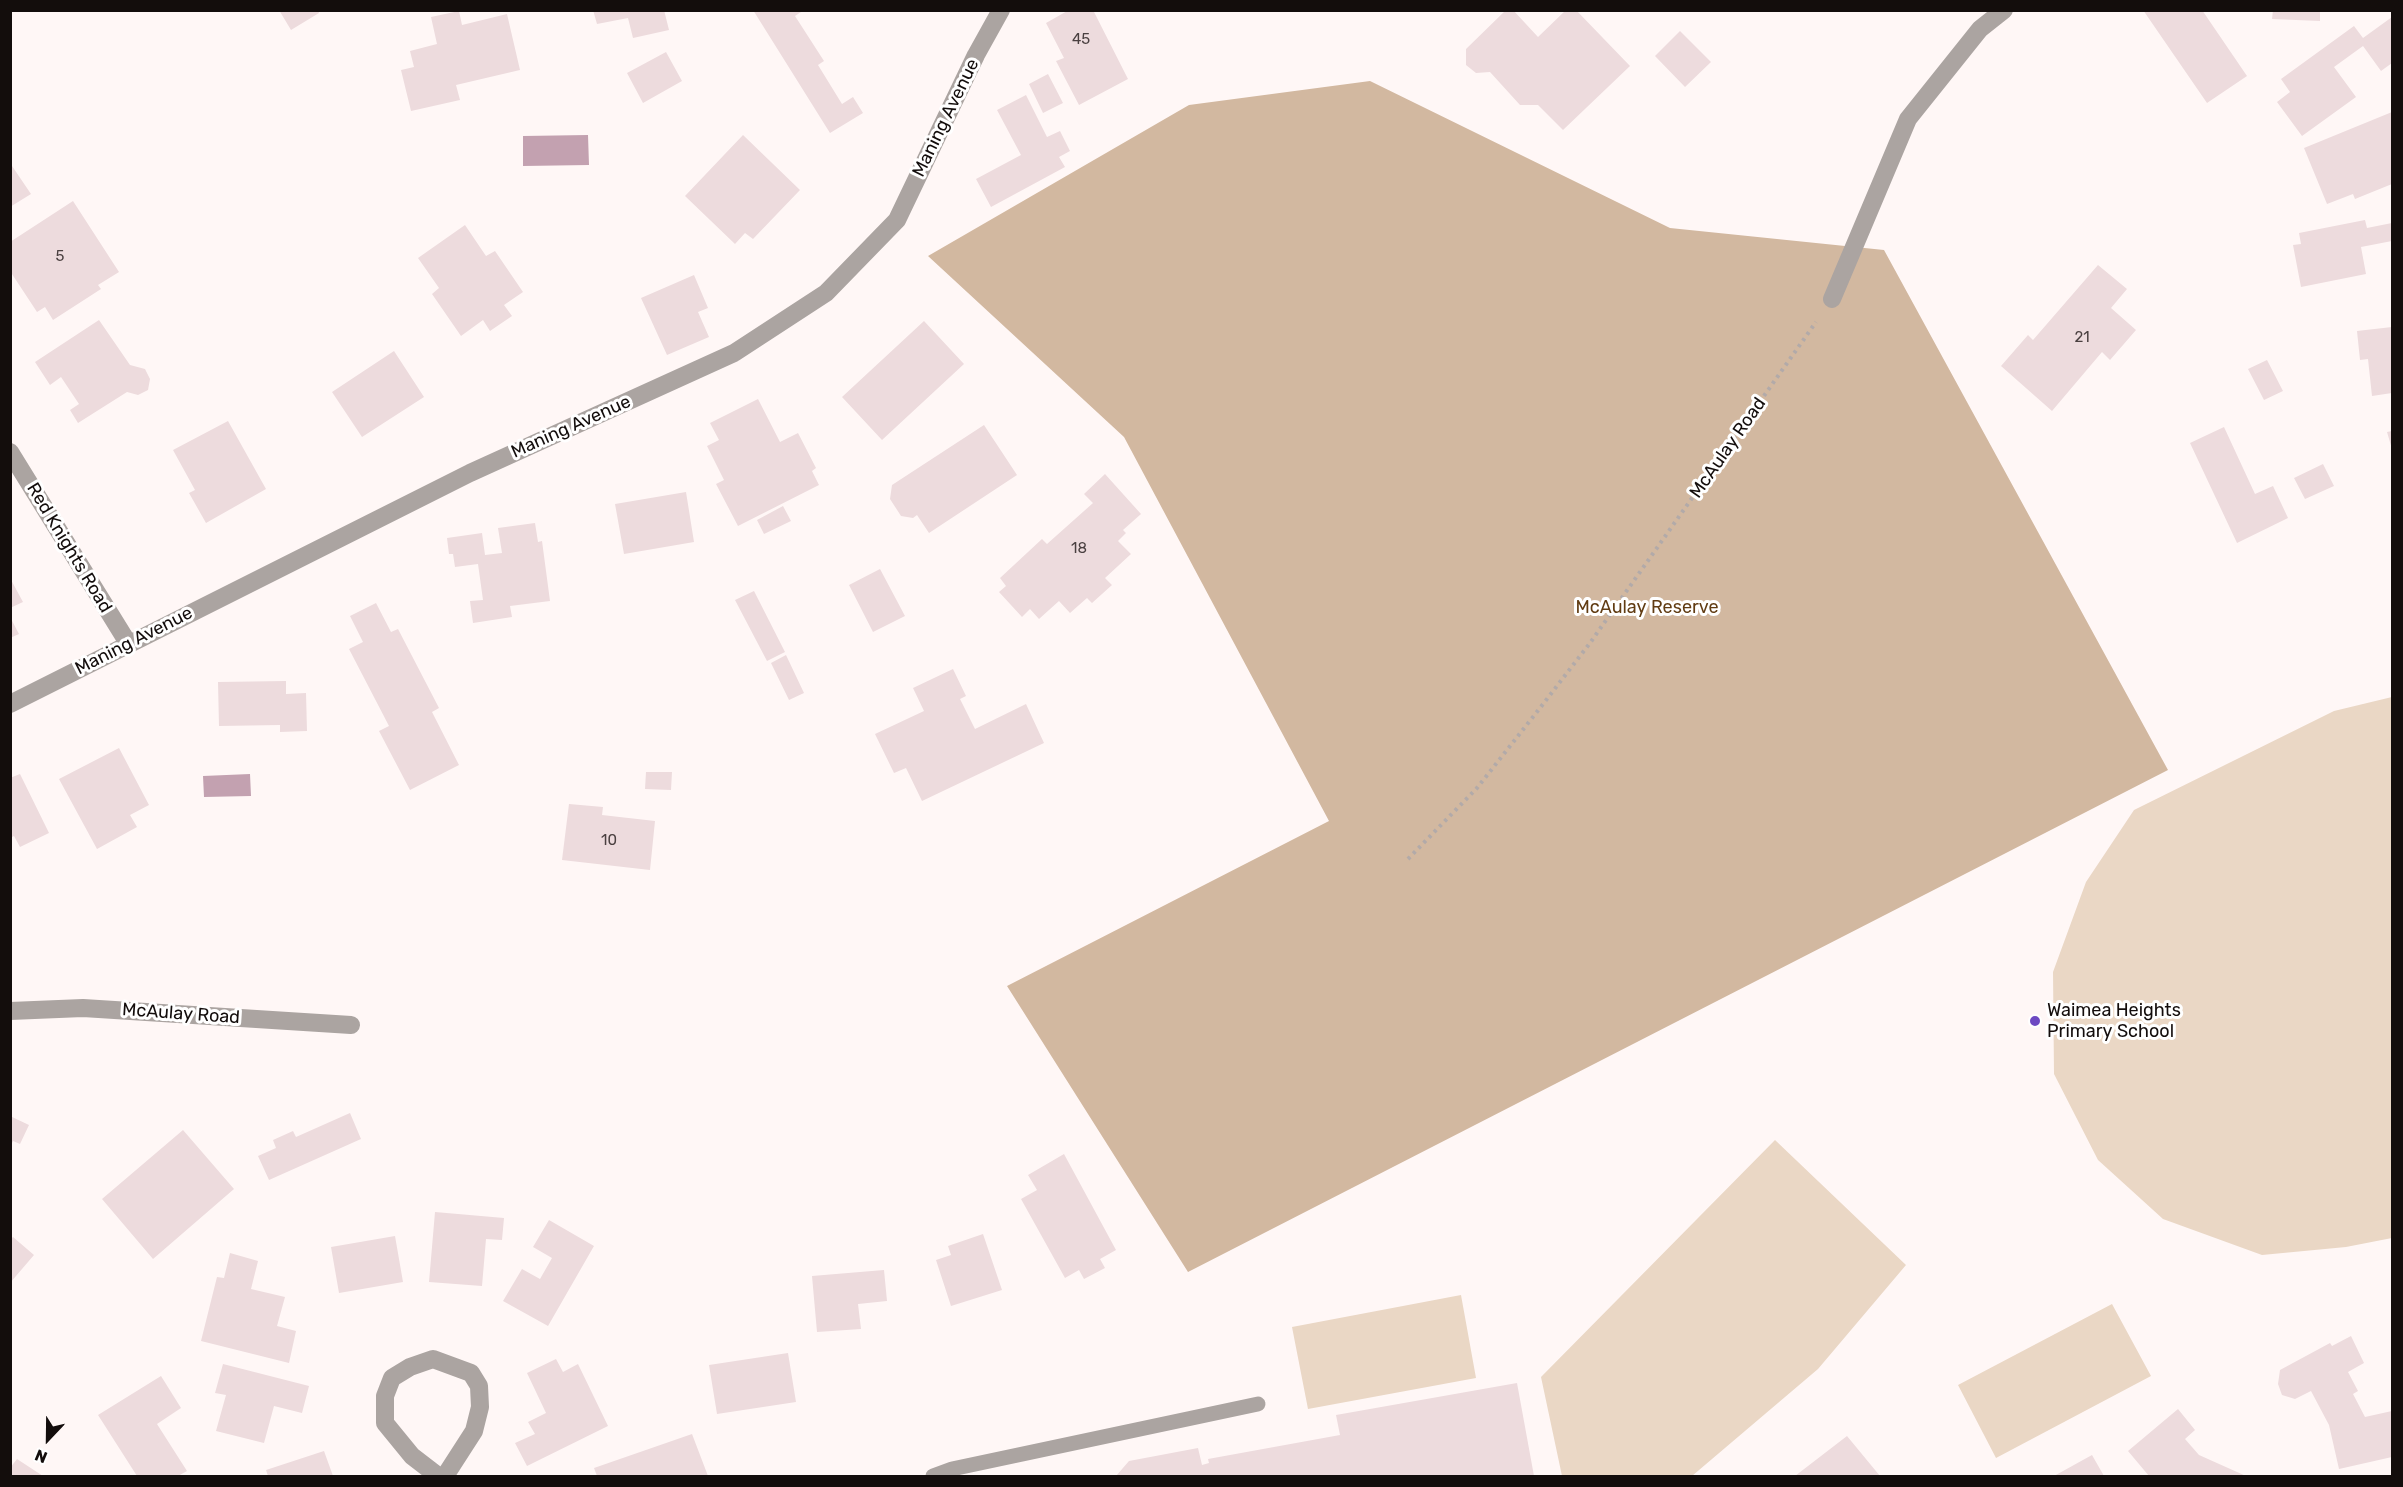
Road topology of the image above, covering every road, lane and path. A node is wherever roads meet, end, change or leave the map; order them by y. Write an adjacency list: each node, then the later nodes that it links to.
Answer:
1 (1001, 10): 5 (street, Maning Avenue)
2 (2004, 10): 3 (street)
3 (1832, 299): 7 (path, McAulay Road)
4 (10, 452): 5 (street, Red Knights Road)
5 (128, 643): 6 (street, Maning Avenue)
6 (10, 704)
7 (1408, 859)
8 (10, 1011): 9 (street, McAulay Road)
9 (351, 1025)
10 (1258, 1404): 13 (lane)
11 (438, 1476): 12 (street)
12 (445, 1476)
13 (933, 1476)

